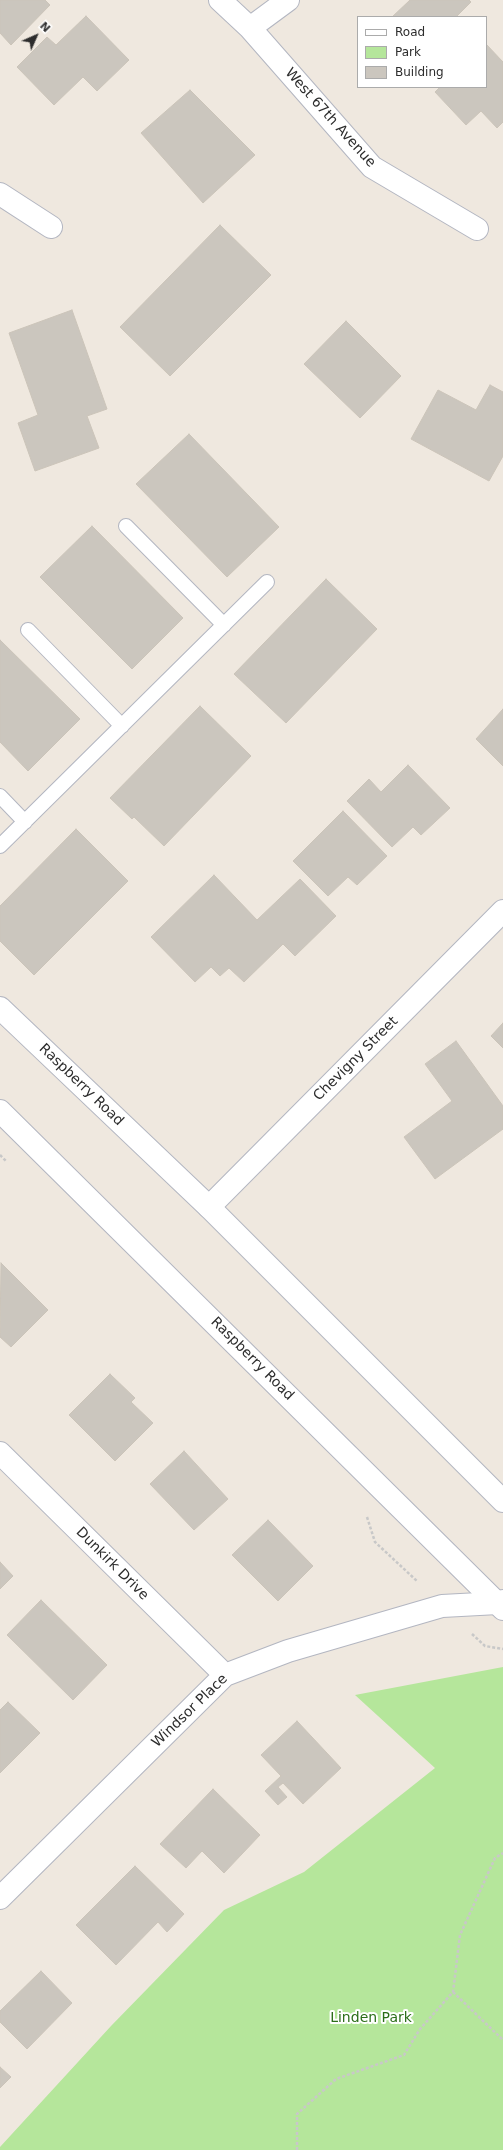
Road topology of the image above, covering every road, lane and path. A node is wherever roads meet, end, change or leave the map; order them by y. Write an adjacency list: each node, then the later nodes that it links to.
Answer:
1 (220, 0): 3 (street, West 67th Avenue)
2 (288, 0): 3 (street)
3 (250, 28): 6 (street, West 67th Avenue)
4 (0, 194): 5 (street)
5 (52, 227)
6 (477, 229)
7 (126, 526): 9 (lane)
8 (267, 582): 9 (lane)
9 (224, 625): 11 (lane)
10 (28, 630): 11 (lane)
11 (122, 726): 13 (lane)
12 (0, 796): 13 (lane)
13 (25, 822): 14 (lane)
14 (0, 846)
15 (503, 911): 20 (street, Chevigny Street)
16 (0, 1008): 20 (street, Raspberry Road)
17 (0, 1111): 24 (street, Raspberry Road)
18 (0, 1155): 19 (path)
19 (11, 1166)
20 (209, 1207): 22 (street, Raspberry Road)
21 (0, 1453): 27 (street, Dunkirk Drive)
22 (503, 1501)
23 (365, 1510): 25 (path)
24 (501, 1604): 25 (street, Windsor Place)
25 (442, 1606): 26 (path); 27 (street, Windsor Place)
26 (503, 1649)
27 (225, 1675): 29 (street, Windsor Place)
28 (503, 1853): 30 (path)
29 (0, 1898)
30 (453, 1992): 31 (path); 32 (path)
31 (503, 2040)
32 (297, 2150)

